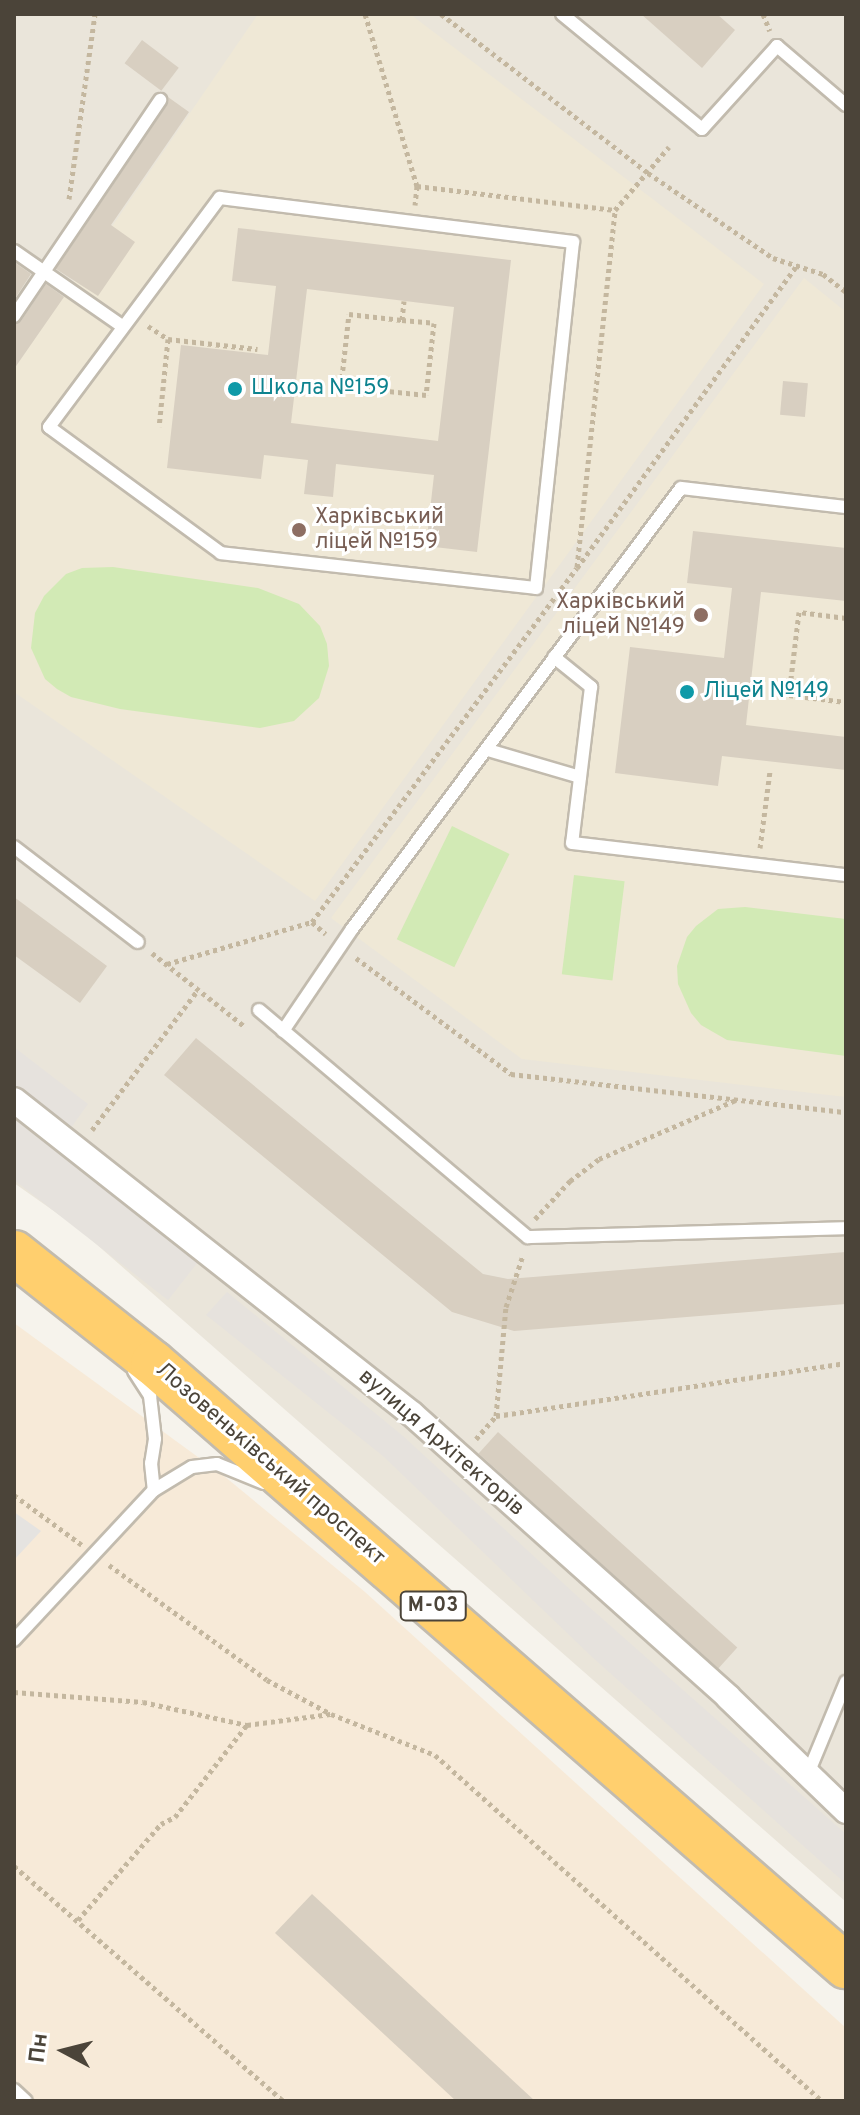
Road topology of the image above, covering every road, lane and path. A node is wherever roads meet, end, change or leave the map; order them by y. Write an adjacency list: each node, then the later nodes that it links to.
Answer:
1 (95, 14): 12 (path)
2 (365, 14): 9 (path)
3 (441, 14): 8 (path)
4 (562, 14): 6 (lane)
5 (160, 100): 12 (lane)
6 (846, 105)
7 (669, 147): 8 (path)
8 (648, 173): 10 (path); 14 (path)
9 (417, 186): 10 (path); 11 (path)
10 (615, 210): 25 (path)
11 (414, 221): 20 (lane); 20 (lane)
12 (63, 244): 15 (lane)
13 (14, 251): 15 (lane)
14 (797, 265): 16 (path); 25 (path)
15 (44, 272): 18 (lane); 20 (lane)
16 (846, 292)
17 (404, 301): 19 (path)
18 (14, 316)
19 (402, 320): 19 (path)
20 (126, 321): 21 (path)
21 (168, 339): 22 (path); 23 (path)
22 (257, 349)
23 (159, 427)
24 (846, 507): 27 (lane)
25 (577, 568): 35 (path)
26 (846, 618): 28 (path)
27 (554, 657): 29 (lane); 31 (lane)
28 (846, 702)
29 (488, 750): 31 (lane); 37 (lane)
30 (770, 771): 33 (path)
31 (580, 777): 33 (lane)
32 (14, 847): 36 (lane)
33 (757, 865): 34 (lane)
34 (846, 875)
35 (312, 922): 37 (path); 38 (path)
36 (138, 942): 38 (path)
37 (342, 947): 41 (lane); 42 (path)
38 (167, 964): 39 (path)
39 (198, 990): 40 (path); 45 (path)
40 (259, 1010): 41 (lane)
41 (283, 1031): 47 (lane)
42 (737, 1099): 44 (path); 47 (path)
43 (14, 1100): 45 (street, вулиця Архітекторів)
44 (846, 1112)
45 (77, 1149): 52 (street, вулиця Архітекторів)
46 (846, 1228): 47 (lane)
47 (528, 1237): 51 (path)
48 (14, 1253): 58 (highway, Лозовеньківський проспект / М-03)
49 (846, 1363): 51 (path)
50 (129, 1364): 53 (lane)
51 (496, 1416): 52 (path)
52 (460, 1457): 65 (street, вулиця Архітекторів)
53 (154, 1490): 54 (lane); 57 (lane)
54 (279, 1494)
55 (14, 1495): 57 (path)
56 (328, 1534): 58 (lane)
57 (94, 1554): 59 (lane); 63 (path)
58 (388, 1567): 69 (highway, Лозовеньківський проспект / М-03)
59 (14, 1640)
60 (846, 1682): 62 (lane)
61 (14, 1692): 64 (path)
62 (843, 1697): 65 (lane)
63 (331, 1714): 64 (path); 73 (path)
64 (247, 1725): 68 (path)
65 (807, 1776): 66 (street, вулиця Архітекторів)
66 (846, 1811)
67 (14, 1866): 68 (path)
68 (78, 1920): 72 (path)
69 (846, 1966)
70 (14, 2090): 71 (lane)
71 (26, 2101)
72 (283, 2101)
73 (822, 2101)

